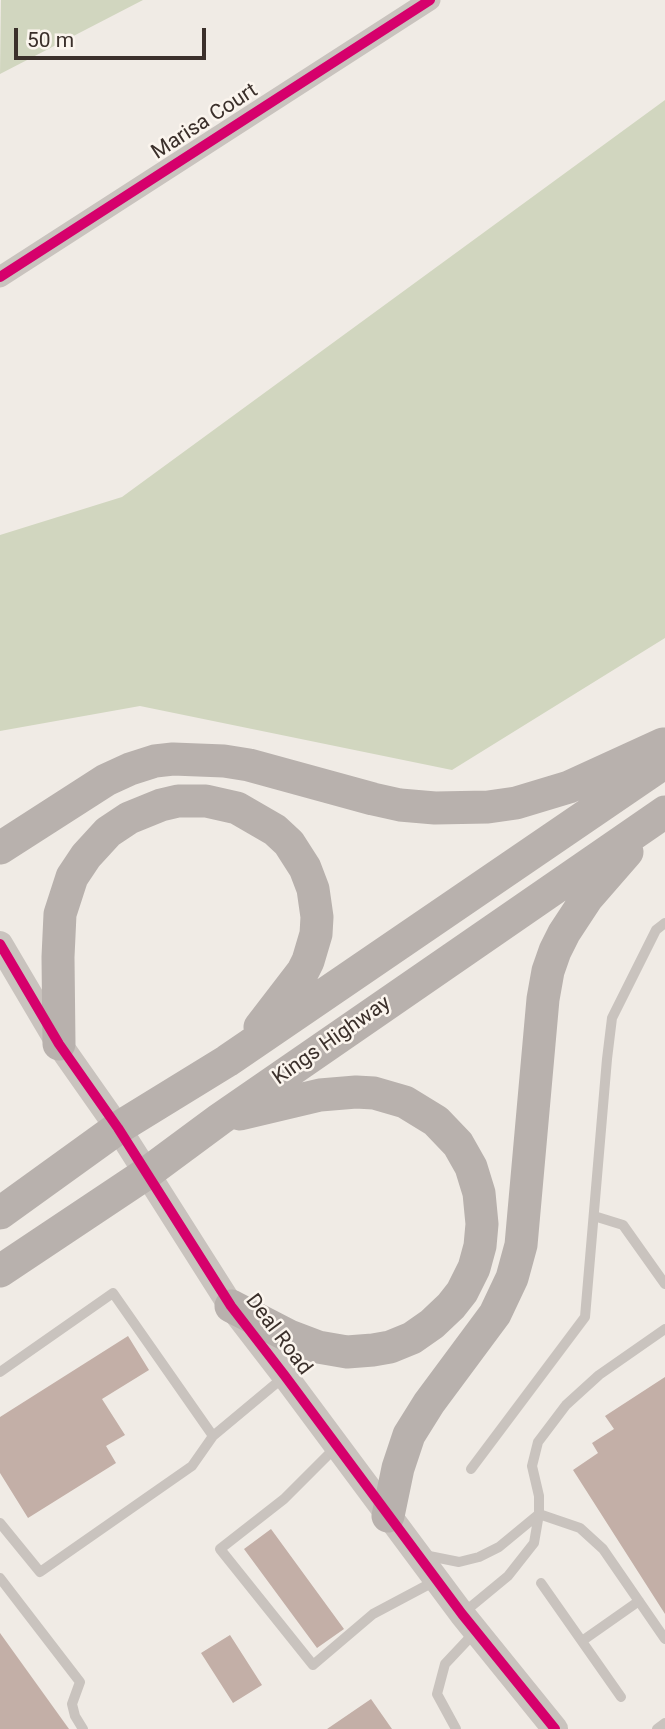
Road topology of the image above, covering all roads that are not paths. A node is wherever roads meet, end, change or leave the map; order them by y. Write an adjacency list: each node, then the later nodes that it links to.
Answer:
1 (430, 0): 2 (street, Marisa Court)
2 (0, 277)
3 (665, 743): 6 (main road)
4 (665, 762): 10 (main road, Kings Highway)
5 (662, 813): 11 (main road, Kings Highway); 26 (main road)
6 (0, 848)
7 (665, 923): 15 (lane)
8 (0, 944): 9 (street, Deal Road)
9 (59, 1044): 10 (main road); 12 (street, Deal Road)
10 (227, 1061): 12 (main road, Kings Highway)
11 (220, 1119): 13 (main road, Kings Highway); 18 (main road)
12 (118, 1128): 13 (street, Deal Road); 14 (main road, Kings Highway)
13 (146, 1173): 16 (main road, Kings Highway); 18 (street, Deal Road)
14 (0, 1213)
15 (594, 1216): 17 (lane); 24 (lane)
16 (0, 1271)
17 (665, 1284)
18 (231, 1306): 21 (street, Deal Road)
19 (665, 1329): 25 (lane)
20 (0, 1372): 22 (lane)
21 (285, 1376): 22 (lane); 23 (street, Deal Road)
22 (213, 1436): 27 (lane)
23 (337, 1446): 26 (street, Deal Road); 30 (lane)
24 (471, 1469)
25 (539, 1514): 28 (lane); 32 (lane); 33 (lane)
26 (388, 1516): 28 (street, Deal Road)
27 (0, 1523)
28 (416, 1553): 30 (street, Deal Road)
29 (0, 1578): 38 (lane)
30 (438, 1580): 33 (street, Deal Road)
31 (541, 1583): 35 (lane)
32 (639, 1601): 34 (lane); 35 (lane)
33 (469, 1622): 39 (lane); 40 (street, Deal Road)
34 (665, 1639)
35 (582, 1641): 36 (lane)
36 (621, 1697)
37 (665, 1723): 41 (lane)
38 (83, 1729)
39 (456, 1729)
40 (555, 1729)
41 (657, 1729)

